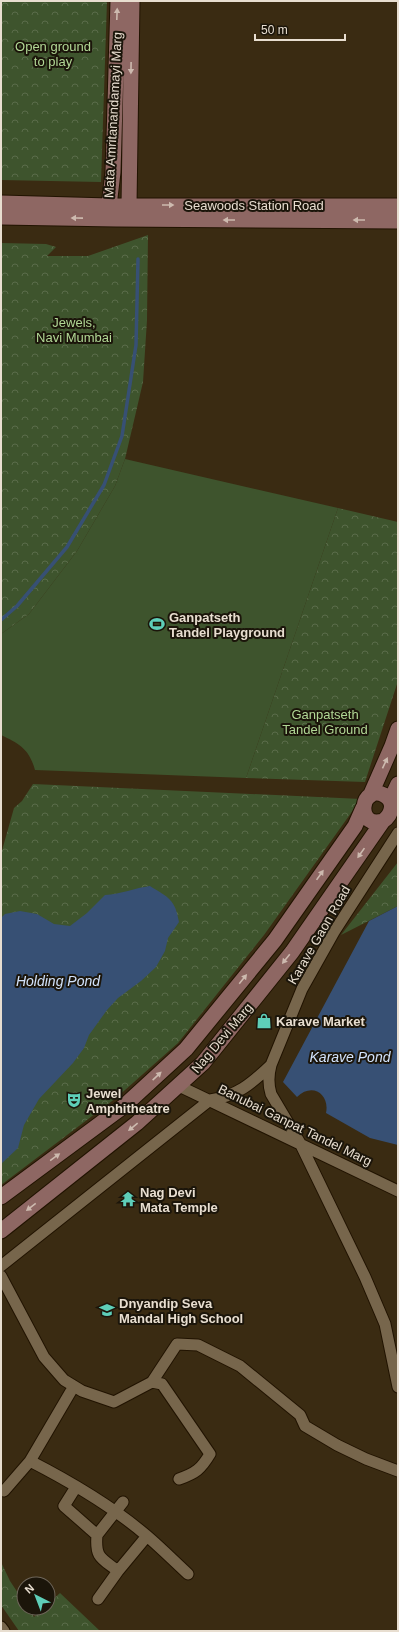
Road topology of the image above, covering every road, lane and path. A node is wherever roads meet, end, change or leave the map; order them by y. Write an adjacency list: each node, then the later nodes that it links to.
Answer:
1 (118, 1): 5 (main road, Mata Amritanandamayi Marg, one-way to 1)
2 (132, 1): 4 (main road, Mata Amritanandamayi Marg, one-way to 4)
3 (1, 203): 5 (main road, Seawoods Station Road)
4 (129, 205): 5 (main road, Seawoods Station Road); 6 (main road, Seawoods Station Road, one-way to 6); 8 (main road, Mata Amritanandamayi Marg)
5 (109, 206): 8 (main road, Mata Amritanandamayi Marg)
6 (398, 206)
7 (1, 217): 8 (main road, Seawoods Station Road, one-way to 7)
8 (116, 219): 9 (main road, Seawoods Station Road, one-way to 8)
9 (398, 221)
10 (398, 729): 12 (main road, Nag Devi Marg, one-way to 10)
11 (398, 784): 13 (main road, Nag Devi Marg)
12 (366, 802): 13 (main road); 13 (main road); 20 (main road, Nag Devi Marg, one-way to 12)
13 (391, 812): 16 (main road, Nag Devi Marg, one-way to 16)
14 (398, 833): 15 (street, Karave Gaon Road)
15 (271, 1065): 17 (street); 18 (street, Karave Gaon Road)
16 (179, 1086): 17 (street, Banubai Ganpat Tandel Marg); 21 (main road, Nag Devi Marg, one-way to 21)
17 (210, 1100): 18 (street, Banubai Ganpat Tandel Marg); 22 (street)
18 (300, 1143): 19 (street, Banubai Ganpat Tandel Marg); 25 (street, Karave Gaon Road)
19 (398, 1191)
20 (1, 1197)
21 (1, 1231)
22 (1, 1266)
23 (1, 1276): 27 (street)
24 (398, 1346): 25 (street)
25 (392, 1360): 28 (street, Karave Gaon Road)
26 (152, 1382): 27 (street); 30 (street); 31 (street)
27 (74, 1386): 29 (street)
28 (398, 1387)
29 (30, 1461): 32 (street); 33 (street)
30 (398, 1471)
31 (179, 1479)
32 (76, 1487): 35 (street); 36 (street)
33 (4, 1491)
34 (123, 1502): 35 (street)
35 (116, 1512): 36 (street); 37 (street)
36 (97, 1535): 38 (street)
37 (147, 1536): 38 (street); 39 (street)
38 (118, 1571): 40 (street)
39 (188, 1574)
40 (98, 1600)
41 (1, 1627): 42 (street)
42 (4, 1631)

